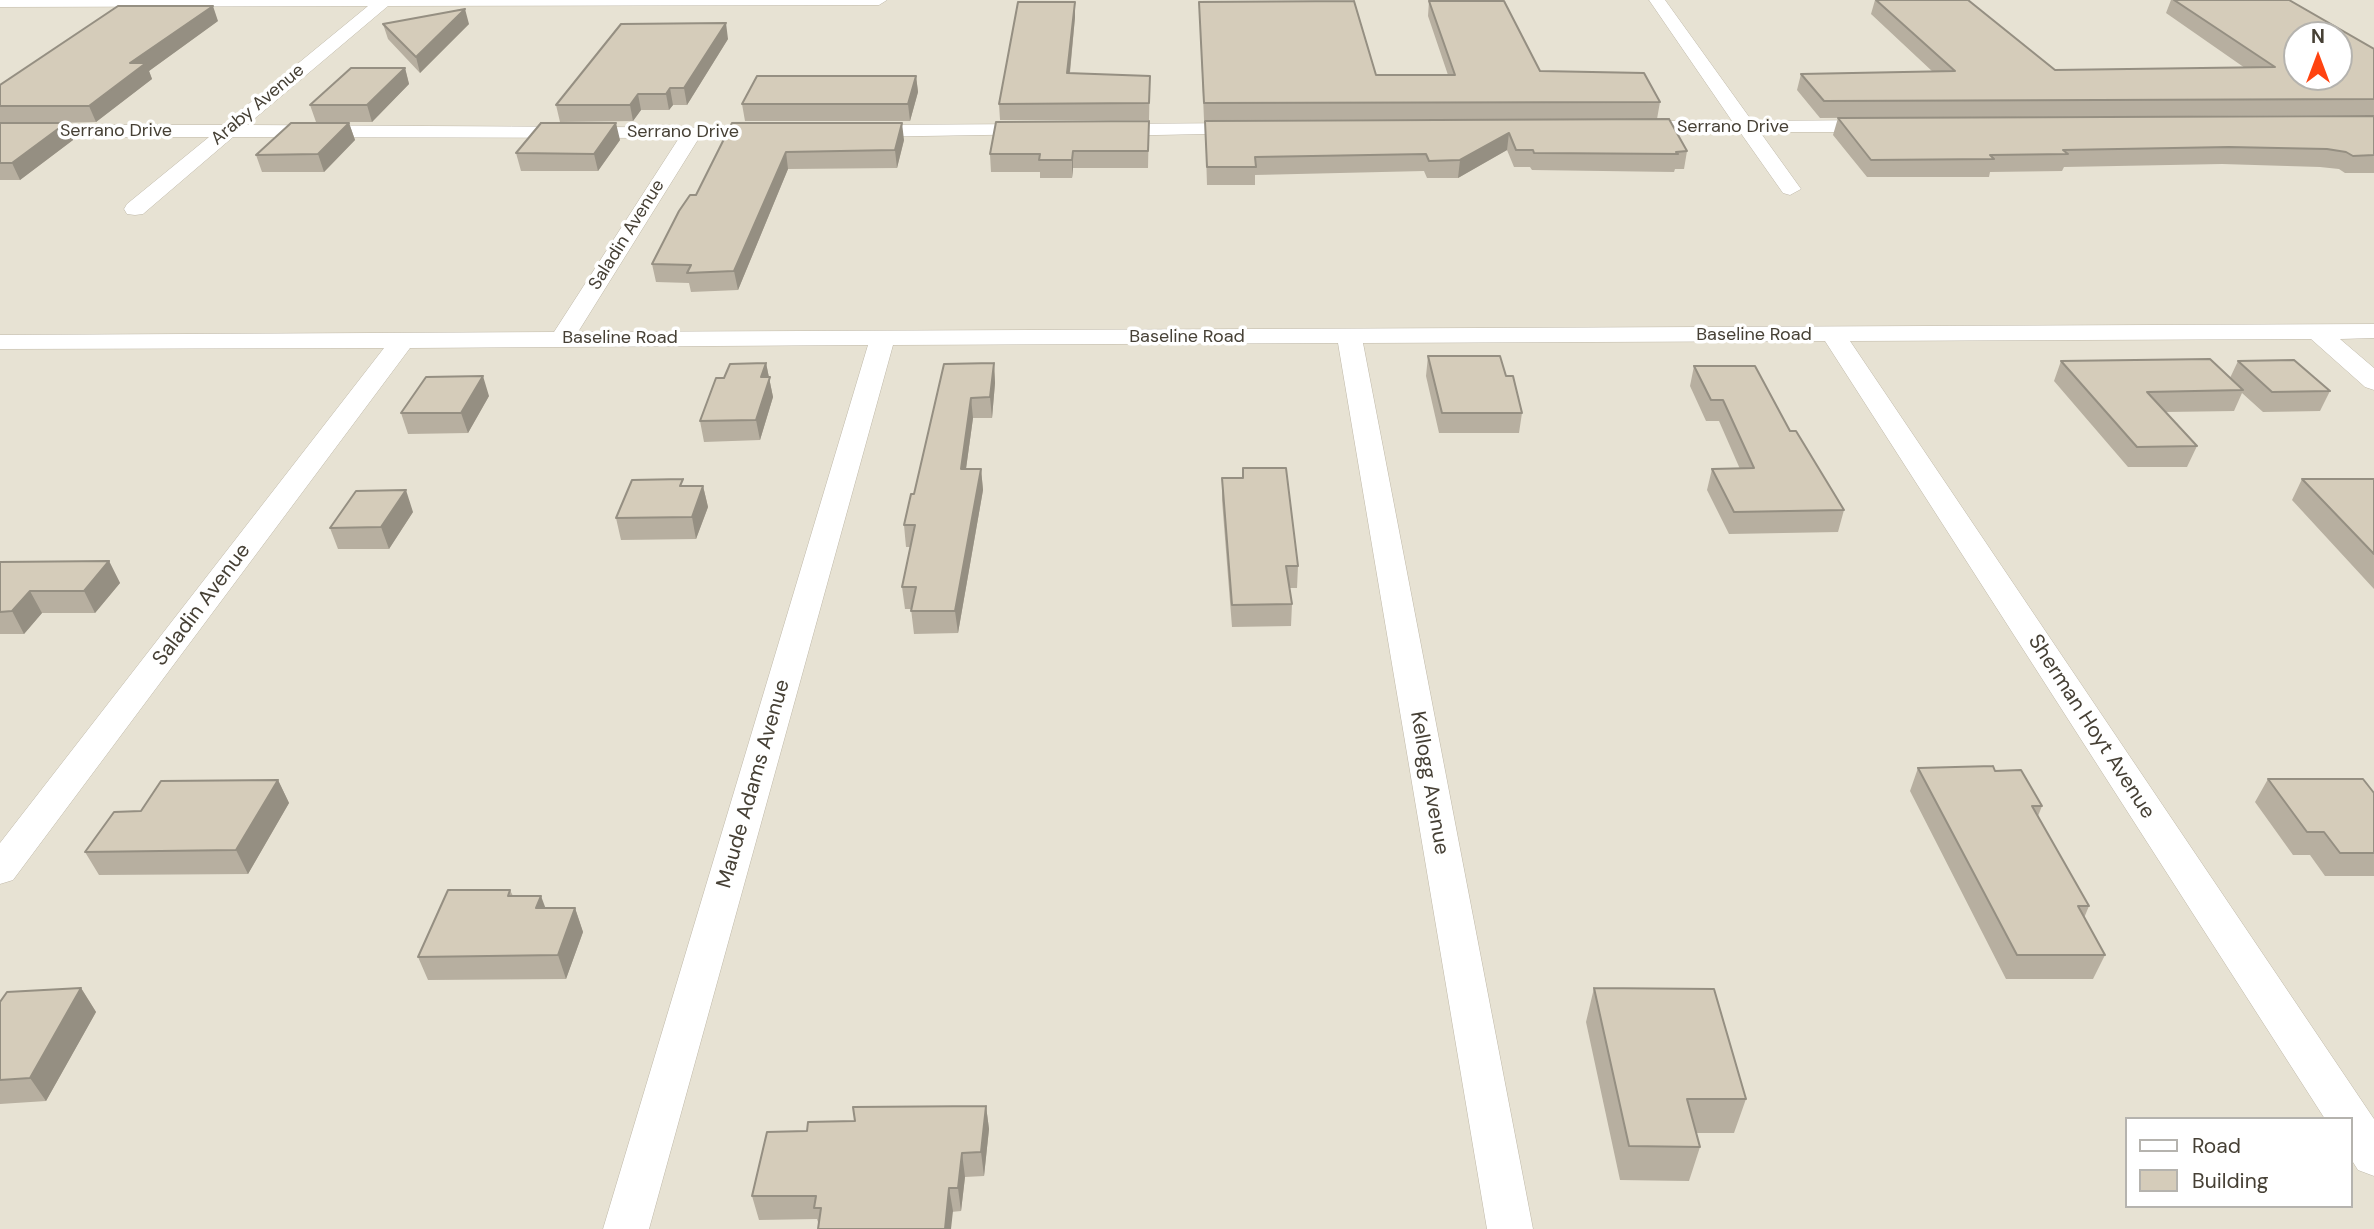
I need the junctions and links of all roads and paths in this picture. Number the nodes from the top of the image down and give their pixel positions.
1 (879, 0) edge
2 (1657, 0) edge
3 (0, 2) edge
4 (383, 2) edge
5 (1745, 126) junction
6 (1899, 126) edge
7 (1606, 127) edge
8 (1274, 129) edge
9 (1053, 130) edge
10 (1080, 130) edge
11 (0, 131) edge
12 (225, 131) junction
13 (693, 132) junction
14 (790, 132) edge
15 (845, 132) edge
16 (1790, 189) dead end
17 (135, 209) dead end
18 (2317, 331) junction
19 (2374, 331) edge
20 (1833, 334) junction
21 (1349, 337) junction
22 (562, 338) junction
23 (883, 338) junction
24 (404, 340) junction
25 (0, 342) edge
26 (2374, 382) edge
27 (0, 870) edge
28 (2348, 1117) edge
29 (2353, 1124) edge
30 (2374, 1156) edge
31 (626, 1229) edge
32 (1510, 1229) edge

1 - 4 street
2 - 5 street
3 - 4 street
4 - 12 street, Araby Avenue
5 - 6 street, Serrano Drive
5 - 7 street, Serrano Drive
5 - 16 street
8 - 10 street
9 - 15 street
11 - 12 street, Serrano Drive
12 - 13 street, Serrano Drive
12 - 17 street, Araby Avenue
13 - 14 street, Serrano Drive
13 - 22 street, Saladin Avenue
18 - 19 street, Baseline Road
18 - 20 street, Baseline Road
18 - 26 street
20 - 21 street, Baseline Road
20 - 28 street, Sherman Hoyt Avenue
21 - 23 street, Baseline Road
21 - 32 street, Kellogg Avenue
22 - 23 street, Baseline Road
22 - 24 street, Baseline Road
23 - 31 street, Maude Adams Avenue
24 - 25 street, Baseline Road
24 - 27 street, Saladin Avenue
29 - 30 street, Sherman Hoyt Avenue

